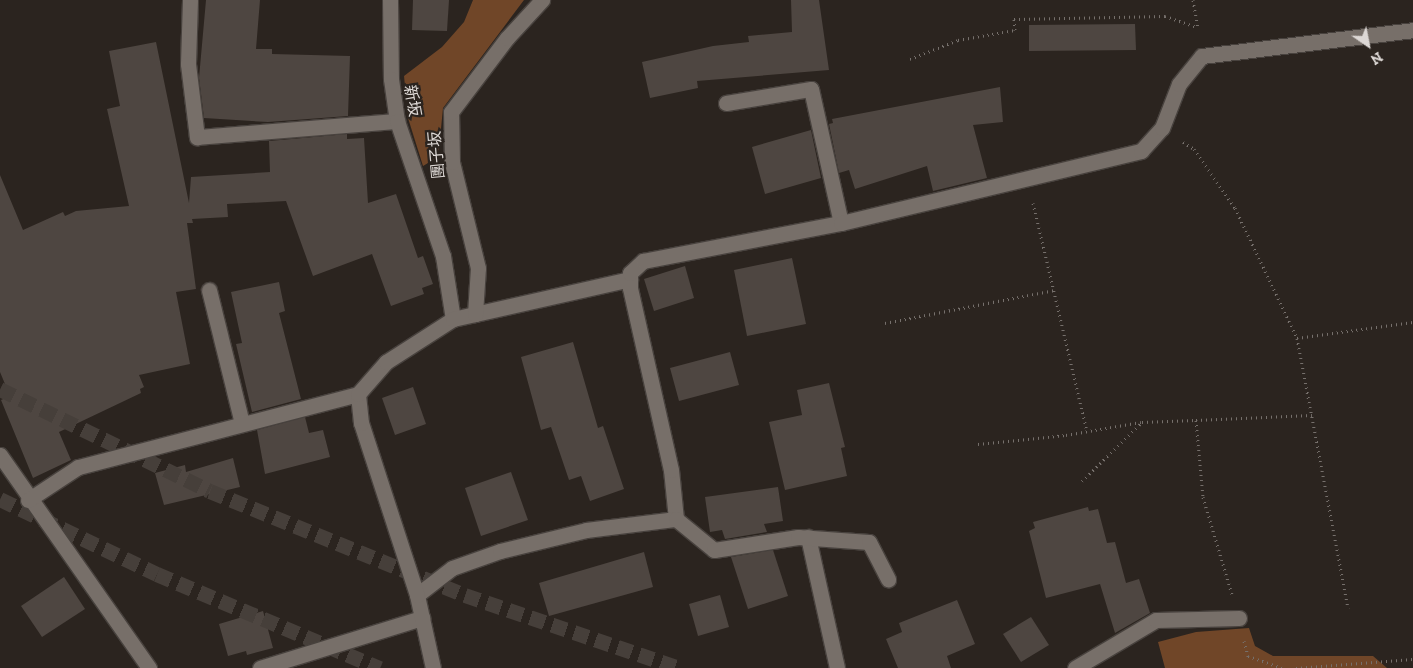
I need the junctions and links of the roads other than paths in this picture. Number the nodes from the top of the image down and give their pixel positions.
1 (190, 0) edge
2 (390, 0) edge
3 (542, 0) edge
4 (1413, 30) edge
5 (726, 103) dead end
6 (397, 121) junction
7 (841, 223) junction
8 (630, 279) junction
9 (209, 290) dead end
10 (475, 314) junction
11 (454, 319) junction
12 (358, 394) junction
13 (242, 423) junction
14 (0, 455) edge
15 (28, 500) junction
16 (676, 519) junction
17 (808, 537) junction
18 (888, 580) dead end
19 (417, 595) junction
20 (422, 618) junction
21 (1238, 618) road end
22 (148, 668) edge
23 (260, 668) edge
24 (433, 668) edge
25 (838, 668) edge
26 (1075, 668) edge

1 - 6 street
2 - 6 street, 新坂
3 - 10 street, 團子坂
4 - 7 street
5 - 7 street
6 - 11 street, 新坂
7 - 8 street
8 - 10 street
8 - 16 street
9 - 13 street
10 - 11 street
11 - 12 street
12 - 13 street
12 - 19 street
13 - 15 street
14 - 15 street
15 - 22 street
16 - 17 street
16 - 19 street
17 - 18 street
17 - 25 street
19 - 20 street
20 - 23 street
20 - 24 street
21 - 26 street

